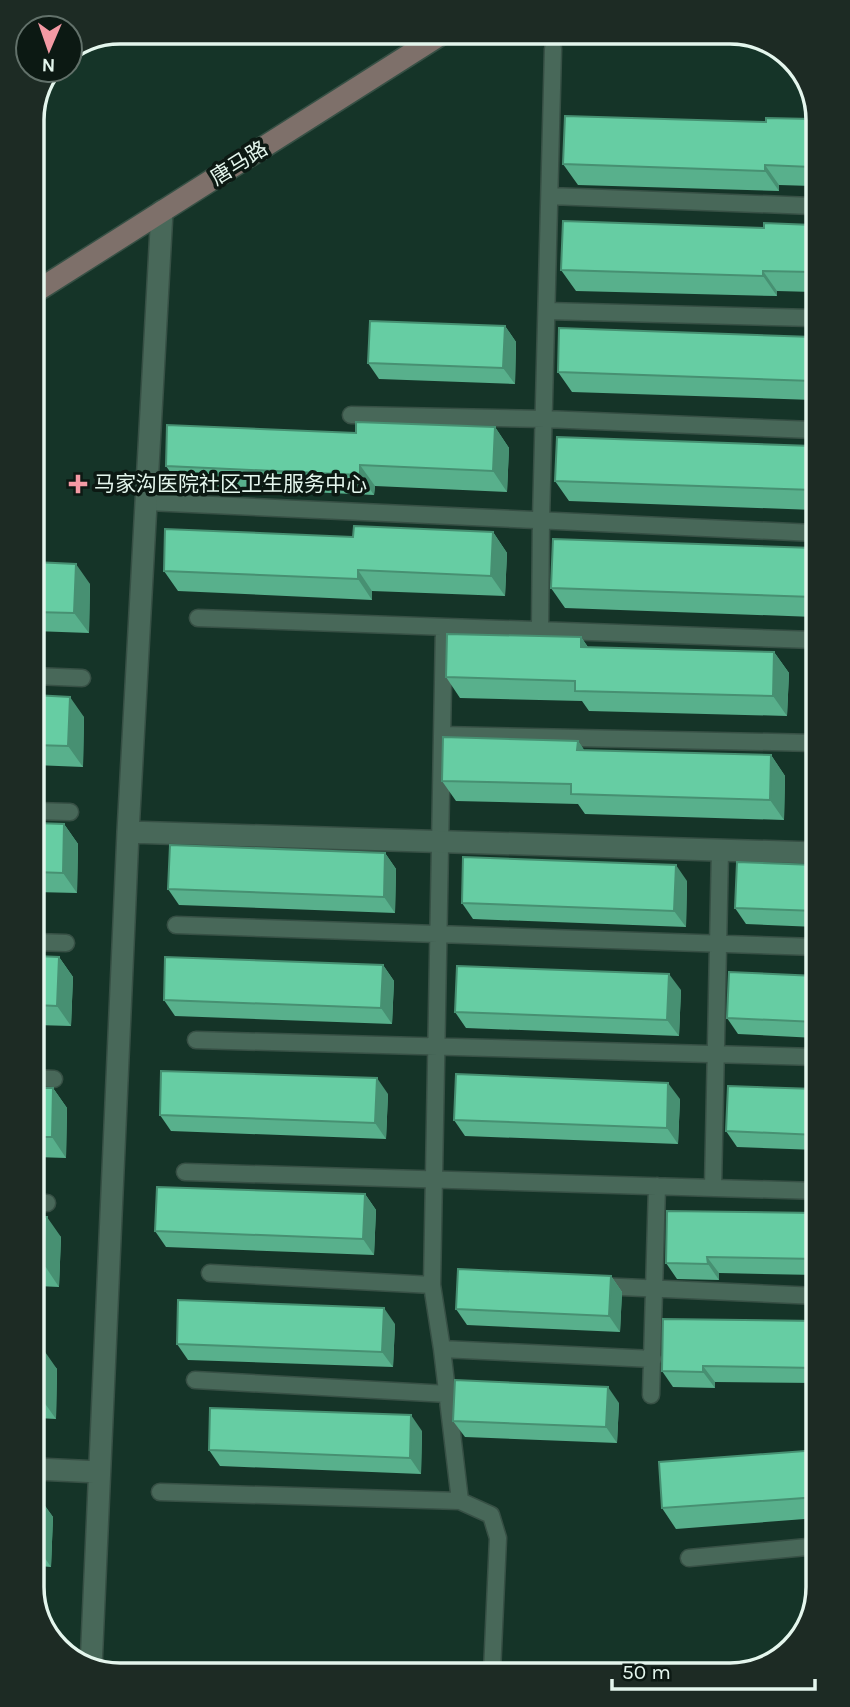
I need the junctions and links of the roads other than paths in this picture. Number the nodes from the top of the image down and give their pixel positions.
1 (426, 44) edge
2 (553, 49) dead end
3 (550, 197) junction
4 (806, 206) edge
5 (162, 211) junction
6 (44, 286) edge
7 (547, 311) junction
8 (806, 318) edge
9 (351, 415) dead end
10 (545, 419) junction
11 (806, 430) edge
12 (148, 502) junction
13 (541, 520) junction
14 (806, 533) edge
15 (198, 618) dead end
16 (443, 627) junction
17 (540, 630) junction
18 (806, 640) edge
19 (44, 676) edge
20 (82, 678) dead end
21 (442, 735) junction
22 (806, 743) edge
23 (44, 811) edge
24 (70, 812) dead end
25 (128, 832) junction
26 (441, 842) junction
27 (720, 850) junction
28 (806, 853) edge
29 (176, 925) dead end
30 (439, 934) junction
31 (44, 942) edge
32 (65, 943) dead end
33 (718, 944) junction
34 (806, 947) edge
35 (197, 1040) dead end
36 (437, 1046) junction
37 (716, 1054) junction
38 (806, 1057) edge
39 (44, 1078) edge
40 (54, 1079) dead end
41 (184, 1172) dead end
42 (435, 1180) junction
43 (657, 1186) junction
44 (713, 1188) junction
45 (806, 1191) edge
46 (210, 1273) dead end
47 (432, 1285) junction
48 (578, 1286) edge
49 (654, 1288) junction
50 (806, 1295) edge
51 (442, 1349) junction
52 (653, 1359) junction
53 (195, 1380) dead end
54 (447, 1394) junction
55 (652, 1395) dead end
56 (44, 1469) edge
57 (99, 1472) junction
58 (160, 1492) dead end
59 (460, 1501) junction
60 (806, 1547) edge
61 (689, 1558) dead end
62 (91, 1657) edge
63 (492, 1663) edge

1 - 5 main road, 唐马路
2 - 3 lane
3 - 4 lane
3 - 7 lane
5 - 6 main road, 唐马路
5 - 12 street
7 - 8 lane
7 - 10 lane
9 - 10 lane
10 - 11 lane
10 - 13 lane
12 - 13 lane
12 - 25 street
13 - 14 lane
13 - 17 lane
15 - 16 lane
16 - 17 lane
16 - 21 lane
17 - 18 lane
19 - 20 lane
21 - 22 lane
21 - 26 lane
23 - 24 lane
25 - 26 street
25 - 57 street
26 - 27 street
26 - 30 lane
27 - 28 street
27 - 33 lane
29 - 30 lane
30 - 33 lane
30 - 36 lane
31 - 32 lane
33 - 34 lane
33 - 37 lane
35 - 36 lane
36 - 37 lane
36 - 42 lane
37 - 38 lane
37 - 44 lane
39 - 40 lane
41 - 42 lane
42 - 43 lane
42 - 47 lane
43 - 44 lane
43 - 49 lane
44 - 45 lane
46 - 47 lane
47 - 51 lane
48 - 49 lane
49 - 50 lane
49 - 52 lane
51 - 52 lane
51 - 54 lane
52 - 55 lane
53 - 54 lane
54 - 59 lane
56 - 57 street
57 - 62 street
58 - 59 lane
59 - 63 lane
60 - 61 lane

